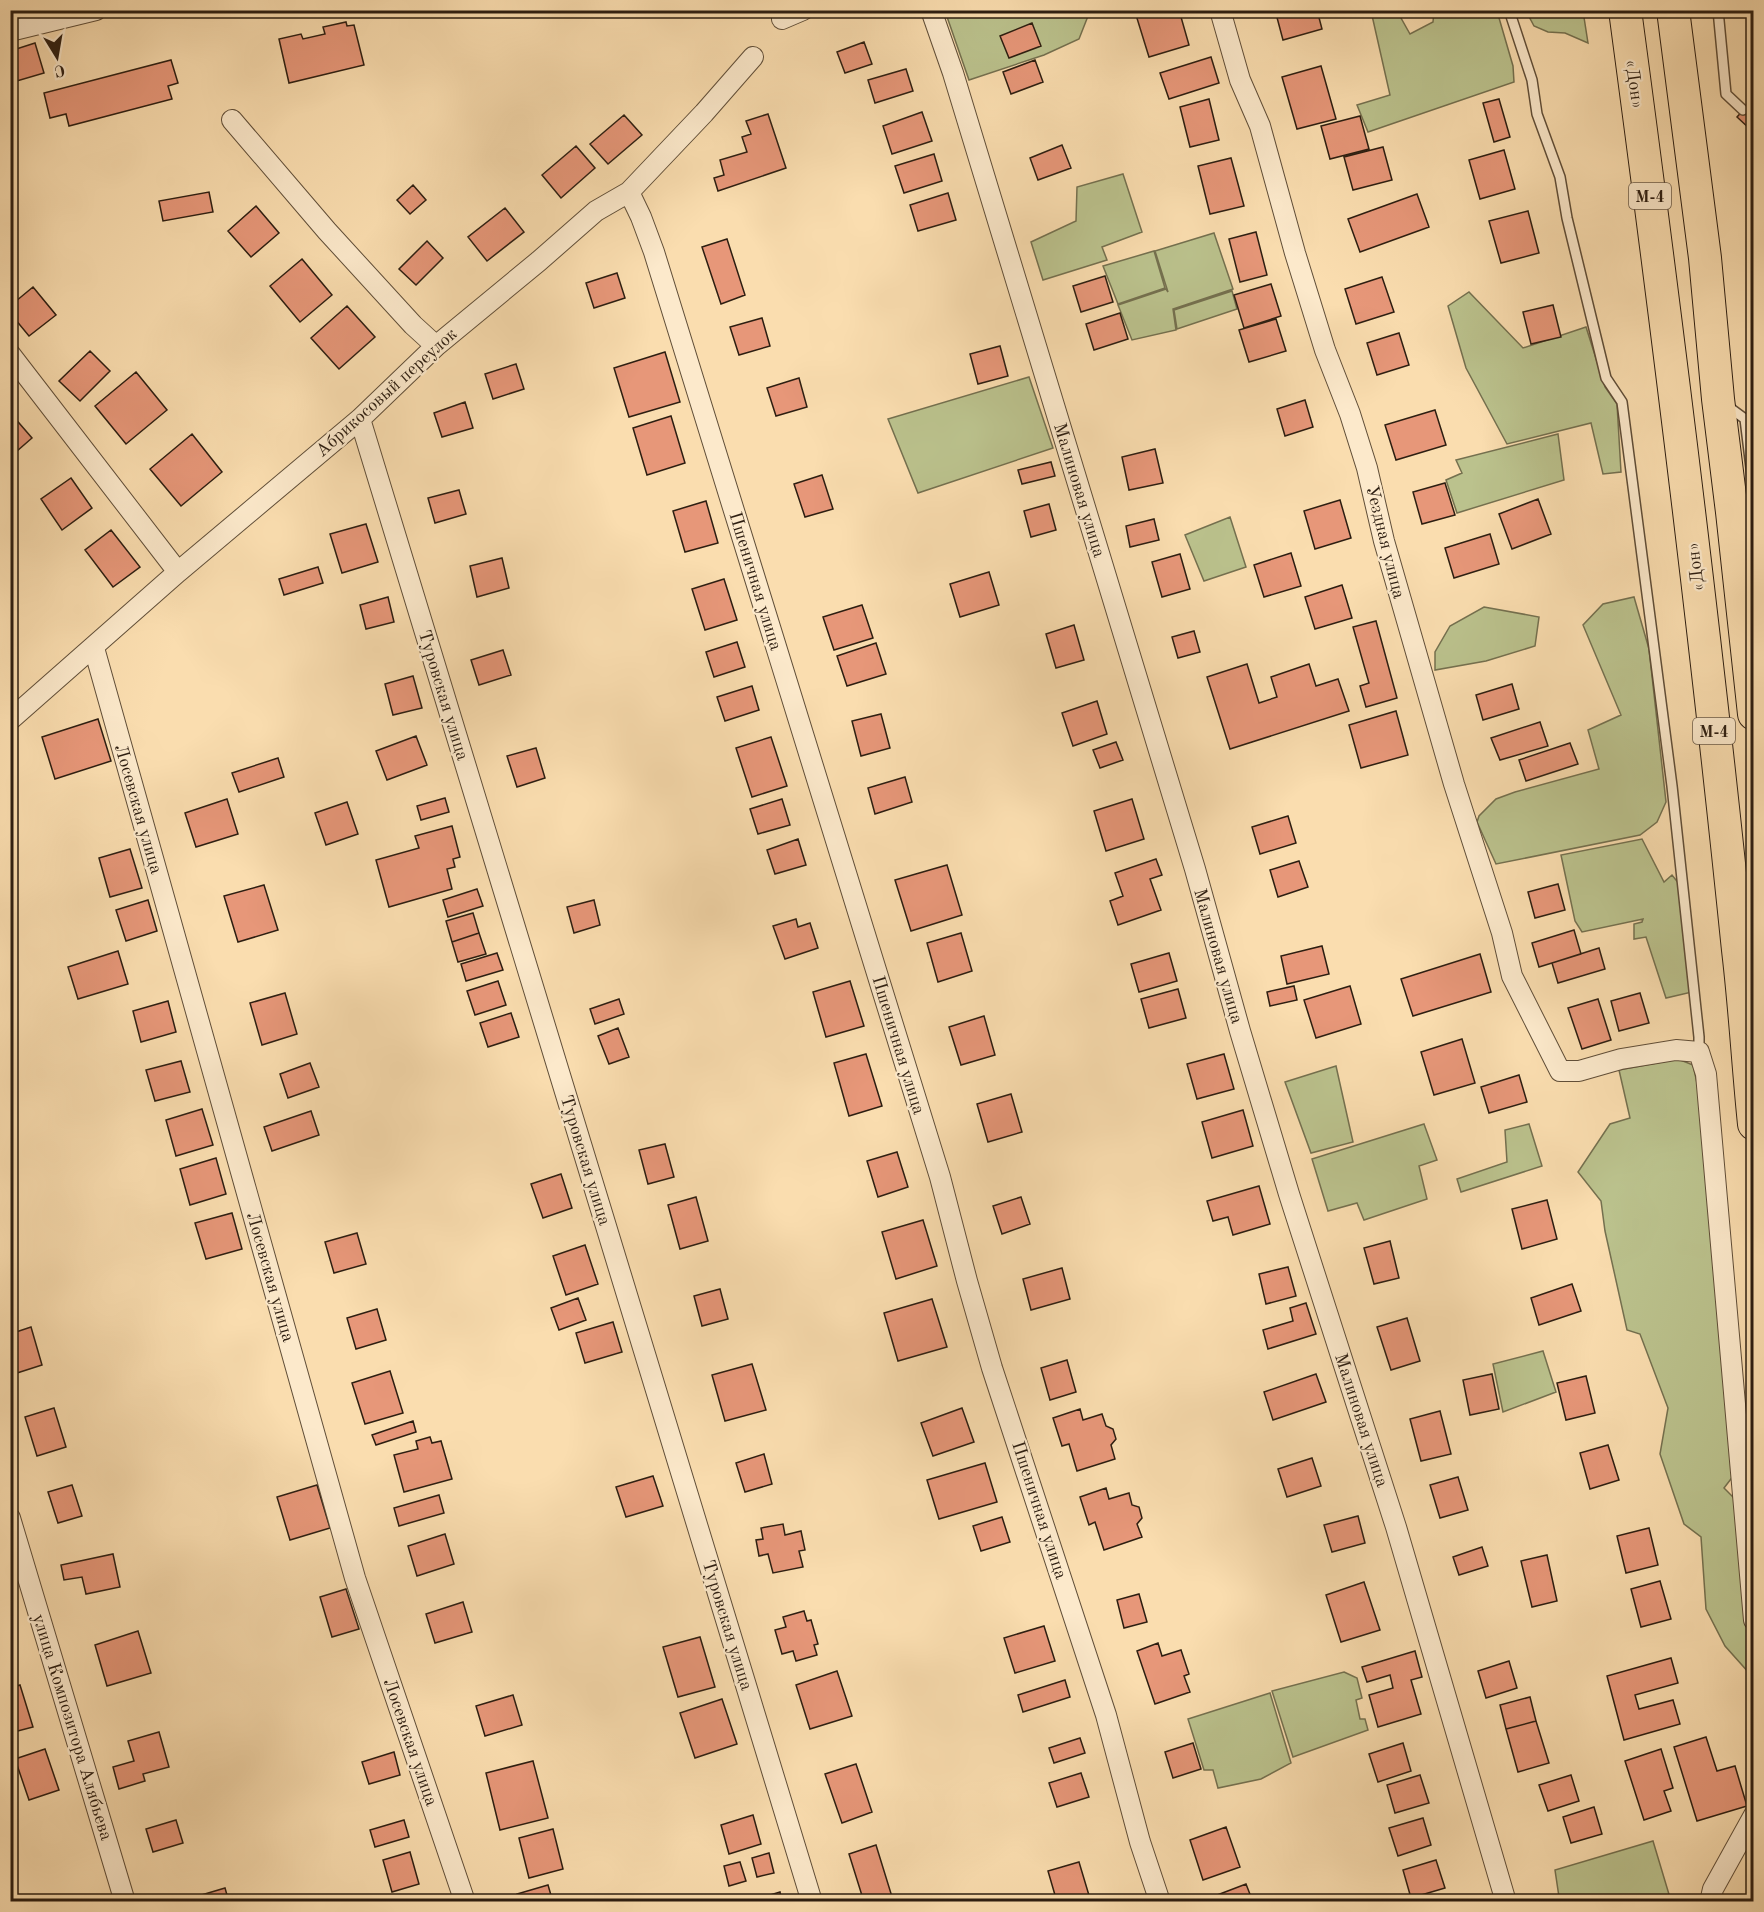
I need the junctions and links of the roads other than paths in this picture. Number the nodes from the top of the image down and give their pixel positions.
1 (96, 10) edge
2 (803, 10) edge
3 (931, 10) edge
4 (1220, 10) edge
5 (1509, 10) edge
6 (1625, 10) edge
7 (1673, 10) edge
8 (1718, 10) edge
9 (782, 19) dead end
10 (10, 31) edge
11 (753, 57) dead end
12 (1743, 110) dead end
13 (232, 120) dead end
14 (628, 192) junction
15 (436, 346) junction
16 (10, 354) edge
17 (1718, 399) junction
18 (360, 419) junction
19 (1754, 492) edge
20 (178, 573) junction
21 (94, 648) junction
22 (1754, 714) edge
23 (10, 720) edge
24 (1699, 1052) junction
25 (1754, 1124) edge
26 (10, 1518) edge
27 (1754, 1620) edge
28 (1754, 1815) edge
29 (125, 1902) edge
30 (465, 1902) edge
31 (812, 1902) edge
32 (1160, 1902) edge
33 (1506, 1902) edge
34 (1710, 1902) edge

1 - 10 street
2 - 9 street
3 - 33 street, Малиновая улица
4 - 24 street, Уездная улица
5 - 24 lane
6 - 25 highway, «Дон» / М-4
7 - 17 highway, М-4
8 - 12 lane
11 - 14 street, Абрикосовый переулок
13 - 15 street
14 - 15 street, Абрикосовый переулок
14 - 32 street, Пшеничная улица
15 - 18 street, Абрикосовый переулок
16 - 20 street
17 - 19 lane
17 - 22 highway, М-4
18 - 20 street, Абрикосовый переулок
18 - 31 street, Туровская улица
20 - 21 street, Абрикосовый переулок
21 - 23 street, Абрикосовый переулок
21 - 30 street, Лосевская улица
24 - 27 street
26 - 29 street, улица Композитора Алябьева
28 - 34 street

